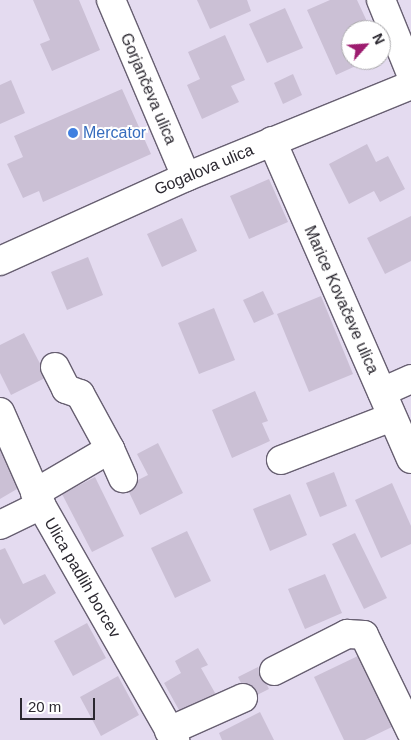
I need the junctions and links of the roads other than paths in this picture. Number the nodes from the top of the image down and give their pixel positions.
1 (111, 0) edge
2 (381, 0) edge
3 (411, 74) edge
4 (411, 85) edge
5 (272, 141) junction
6 (186, 177) junction
7 (0, 261) edge
8 (55, 367) dead end
9 (411, 379) edge
10 (382, 392) junction
11 (0, 412) edge
12 (392, 417) junction
13 (110, 449) junction
14 (411, 459) edge
15 (281, 460) dead end
16 (123, 478) dead end
17 (38, 499) junction
18 (0, 525) edge
19 (274, 671) dead end
20 (243, 698) dead end
21 (411, 732) edge
22 (172, 735) edge

1 - 6 street, Gorjančeva ulica
2 - 3 street
4 - 5 street, Gogalova ulica
5 - 6 street, Gogalova ulica
5 - 10 street, Marice Kovačeve ulica
6 - 7 street, Gogalova ulica
8 - 13 street
9 - 10 street
10 - 12 street, Marice Kovačeve ulica
11 - 17 street, Ulica padlih borcev
12 - 14 street, Marice Kovačeve ulica
12 - 15 street
13 - 16 street
13 - 17 street
17 - 18 street
17 - 22 street, Ulica padlih borcev
19 - 21 street
20 - 22 street

